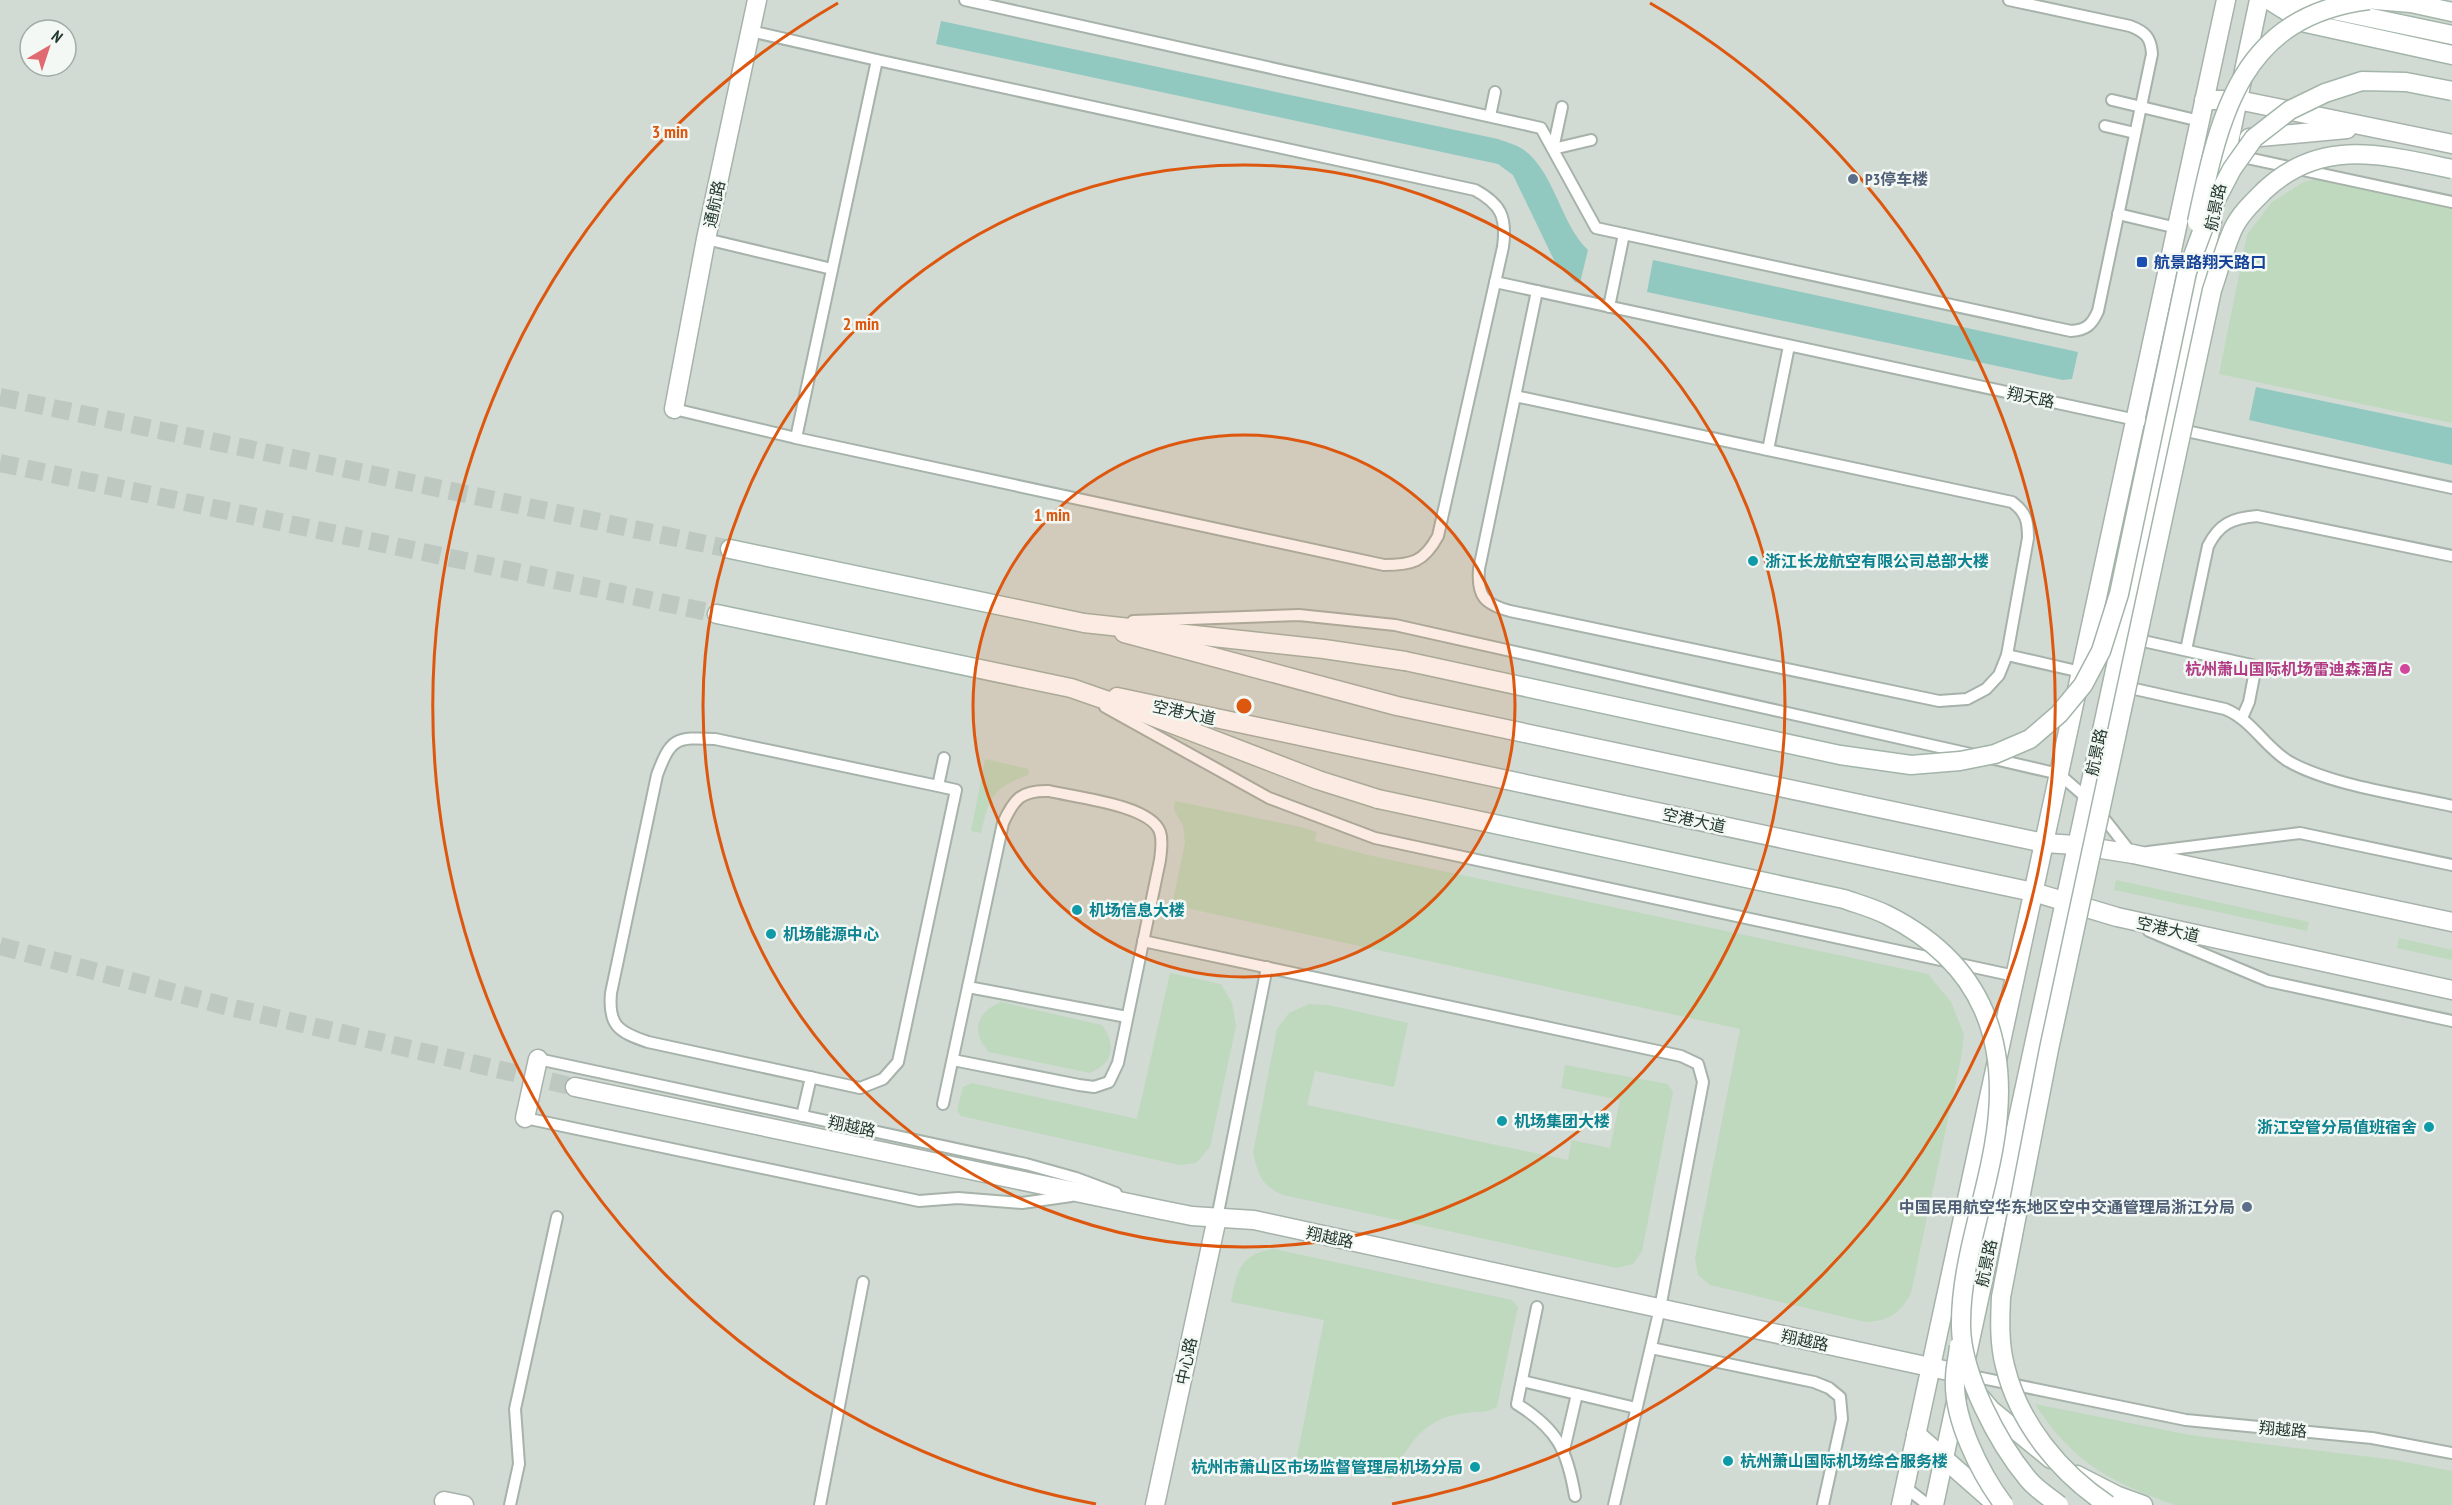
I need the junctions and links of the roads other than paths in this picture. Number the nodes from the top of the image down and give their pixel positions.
1 (757, 0) edge
2 (965, 0) edge
3 (2009, 0) edge
4 (2226, 0) edge
5 (2259, 0) edge
6 (2269, 0) edge
7 (2286, 0) edge
8 (2369, 0) edge
9 (2375, 0) edge
10 (997, 3) edge
11 (2452, 12) edge
12 (750, 31) junction
13 (2452, 35) edge
14 (2452, 56) edge
15 (877, 60) junction
16 (2452, 91) edge
17 (1494, 92) dead end
18 (2112, 100) dead end
19 (2204, 100) junction
20 (2238, 100) junction
21 (1562, 107) dead end
22 (2141, 107) junction
23 (1490, 116) junction
24 (2105, 126) dead end
25 (2198, 127) junction
26 (2373, 128) junction
27 (2135, 133) junction
28 (1591, 140) dead end
29 (2229, 140) junction
30 (2452, 144) edge
31 (1553, 149) junction
32 (2452, 169) edge
33 (2452, 202) edge
34 (2118, 214) junction
35 (2176, 228) junction
36 (1624, 234) junction
37 (706, 239) junction
38 (832, 269) junction
39 (2187, 272) junction
40 (1495, 282) junction
41 (1537, 291) junction
42 (1609, 307) junction
43 (1789, 346) junction
44 (1515, 396) junction
45 (674, 409) joint
46 (2135, 419) junction
47 (2167, 427) junction
48 (796, 438) junction
49 (1768, 450) junction
50 (2452, 488) edge
51 (730, 549) tunnel mouth
52 (2452, 556) edge
53 (717, 614) tunnel mouth
54 (1084, 622) junction
55 (2122, 636) junction
56 (2186, 650) junction
57 (2007, 655) junction
58 (2081, 672) junction
59 (2111, 684) junction
60 (1071, 688) junction
61 (2242, 718) junction
62 (944, 758) dead end
63 (2059, 774) junction
64 (938, 786) junction
65 (2087, 796) junction
66 (2452, 806) edge
67 (2044, 843) junction
68 (2076, 844) junction
69 (2133, 854) junction
70 (2452, 865) edge
71 (2033, 892) junction
72 (2065, 900) junction
73 (2117, 918) junction
74 (2452, 922) edge
75 (1143, 941) junction
76 (1267, 968) junction
77 (2015, 976) junction
78 (969, 987) junction
79 (2452, 990) edge
80 (1128, 1017) junction
81 (2452, 1022) edge
82 (538, 1059) joint
83 (953, 1059) junction
84 (811, 1077) junction
85 (575, 1087) tunnel mouth
86 (943, 1104) dead end
87 (802, 1116) junction
88 (525, 1118) joint
89 (1084, 1194) junction
90 (1162, 1210) junction
91 (557, 1217) dead end
92 (1217, 1218) junction
93 (863, 1282) dead end
94 (1537, 1307) dead end
95 (1660, 1308) junction
96 (1961, 1329) junction
97 (1651, 1347) junction
98 (1930, 1367) junction
99 (1962, 1374) junction
100 (1522, 1381) junction
101 (1577, 1394) junction
102 (1636, 1408) junction
103 (1916, 1434) junction
104 (1564, 1450) junction
105 (2452, 1453) edge
106 (1944, 1458) junction
107 (1905, 1487) junction
108 (1575, 1496) dead end
109 (2113, 1501) edge
110 (443, 1503) edge
111 (464, 1505) edge
112 (510, 1505) edge
113 (820, 1505) edge
114 (1155, 1505) edge
115 (1614, 1505) edge
116 (1824, 1505) edge
117 (1901, 1505) edge
118 (1928, 1505) edge
119 (1934, 1505) edge
120 (1997, 1505) edge
121 (2004, 1505) edge
122 (2059, 1505) edge
123 (2143, 1505) edge

1 - 12 street, 通航路
2 - 10 lane
3 - 22 lane
4 - 19 street, 航景路
5 - 20 street, 航景路
6 - 14 street
7 - 13 street
8 - 39 street, bridge
9 - 11 street
10 - 23 lane
12 - 15 lane
12 - 37 street, 通航路
15 - 38 lane
15 - 40 lane
16 - 39 street, bridge
17 - 23 lane
18 - 22 lane
19 - 20 street
19 - 25 street, 航景路
20 - 26 street
20 - 29 street, 航景路
21 - 31 lane
22 - 25 lane
22 - 27 lane
23 - 31 lane
24 - 27 lane
25 - 29 street
25 - 35 street, 航景路
26 - 29 street
26 - 30 street
27 - 34 lane
28 - 31 lane
29 - 33 lane
29 - 47 street, 航景路
31 - 36 lane
32 - 109 street, bridge
34 - 35 lane
34 - 36 lane
35 - 46 street, 航景路
36 - 42 lane
37 - 38 lane
37 - 45 street, 通航路
38 - 48 lane
39 - 54 street, bridge
40 - 41 lane, 翔天路
40 - 48 lane
41 - 42 lane, 翔天路
41 - 44 lane
42 - 43 lane, 翔天路
43 - 46 lane, 翔天路
43 - 49 lane
44 - 49 lane
44 - 57 lane
45 - 48 lane
46 - 47 lane, 翔天路
46 - 58 street, 航景路
47 - 50 lane, 翔天路
47 - 55 street, 航景路
49 - 57 lane
51 - 54 street
52 - 56 lane
53 - 60 street, 空港大道
54 - 63 lane
54 - 67 street
55 - 56 lane
55 - 59 street, 航景路
56 - 61 lane
57 - 58 lane
58 - 63 street, 航景路
59 - 61 lane
59 - 65 street, 航景路
60 - 71 street, 空港大道
60 - 77 lane
60 - 96 street, 空港大道, bridge
61 - 66 lane
62 - 64 lane
63 - 65 lane
63 - 67 street, 航景路
64 - 84 lane
64 - 84 lane
65 - 68 street, 航景路
65 - 69 lane
67 - 68 street
67 - 71 street, 航景路
68 - 69 street
68 - 72 street, 航景路
69 - 70 lane
69 - 74 street
71 - 72 street, 空港大道
71 - 77 street, 航景路
72 - 73 street, 空港大道
72 - 99 street, 航景路
73 - 79 street, 空港大道
73 - 81 lane
75 - 76 lane
75 - 78 lane
75 - 80 lane
76 - 92 lane
76 - 95 lane
77 - 98 street, 航景路
78 - 80 lane
78 - 83 lane
80 - 83 lane
82 - 87 lane, 翔越路
82 - 88 street
83 - 86 lane
84 - 87 lane
85 - 89 street, 翔越路
87 - 90 lane, 翔越路
88 - 89 lane, 翔越路
89 - 90 street, 翔越路
90 - 92 street, 翔越路
91 - 112 lane
92 - 95 street, 翔越路
92 - 114 street, 中心路
93 - 113 lane
94 - 100 lane
95 - 97 lane
95 - 98 street, 翔越路
96 - 121 street, bridge
96 - 122 street, bridge
97 - 102 lane
97 - 116 lane
98 - 99 street, 翔越路
98 - 103 street, 航景路
99 - 105 lane, 翔越路
99 - 106 street, 航景路
99 - 109 street
100 - 101 lane
100 - 104 lane
101 - 102 lane
101 - 104 lane
102 - 115 lane
103 - 106 street
103 - 107 street, 航景路
104 - 108 lane
106 - 119 street, 航景路
106 - 120 street
107 - 117 street, 航景路
107 - 118 lane
109 - 123 street
110 - 111 street

